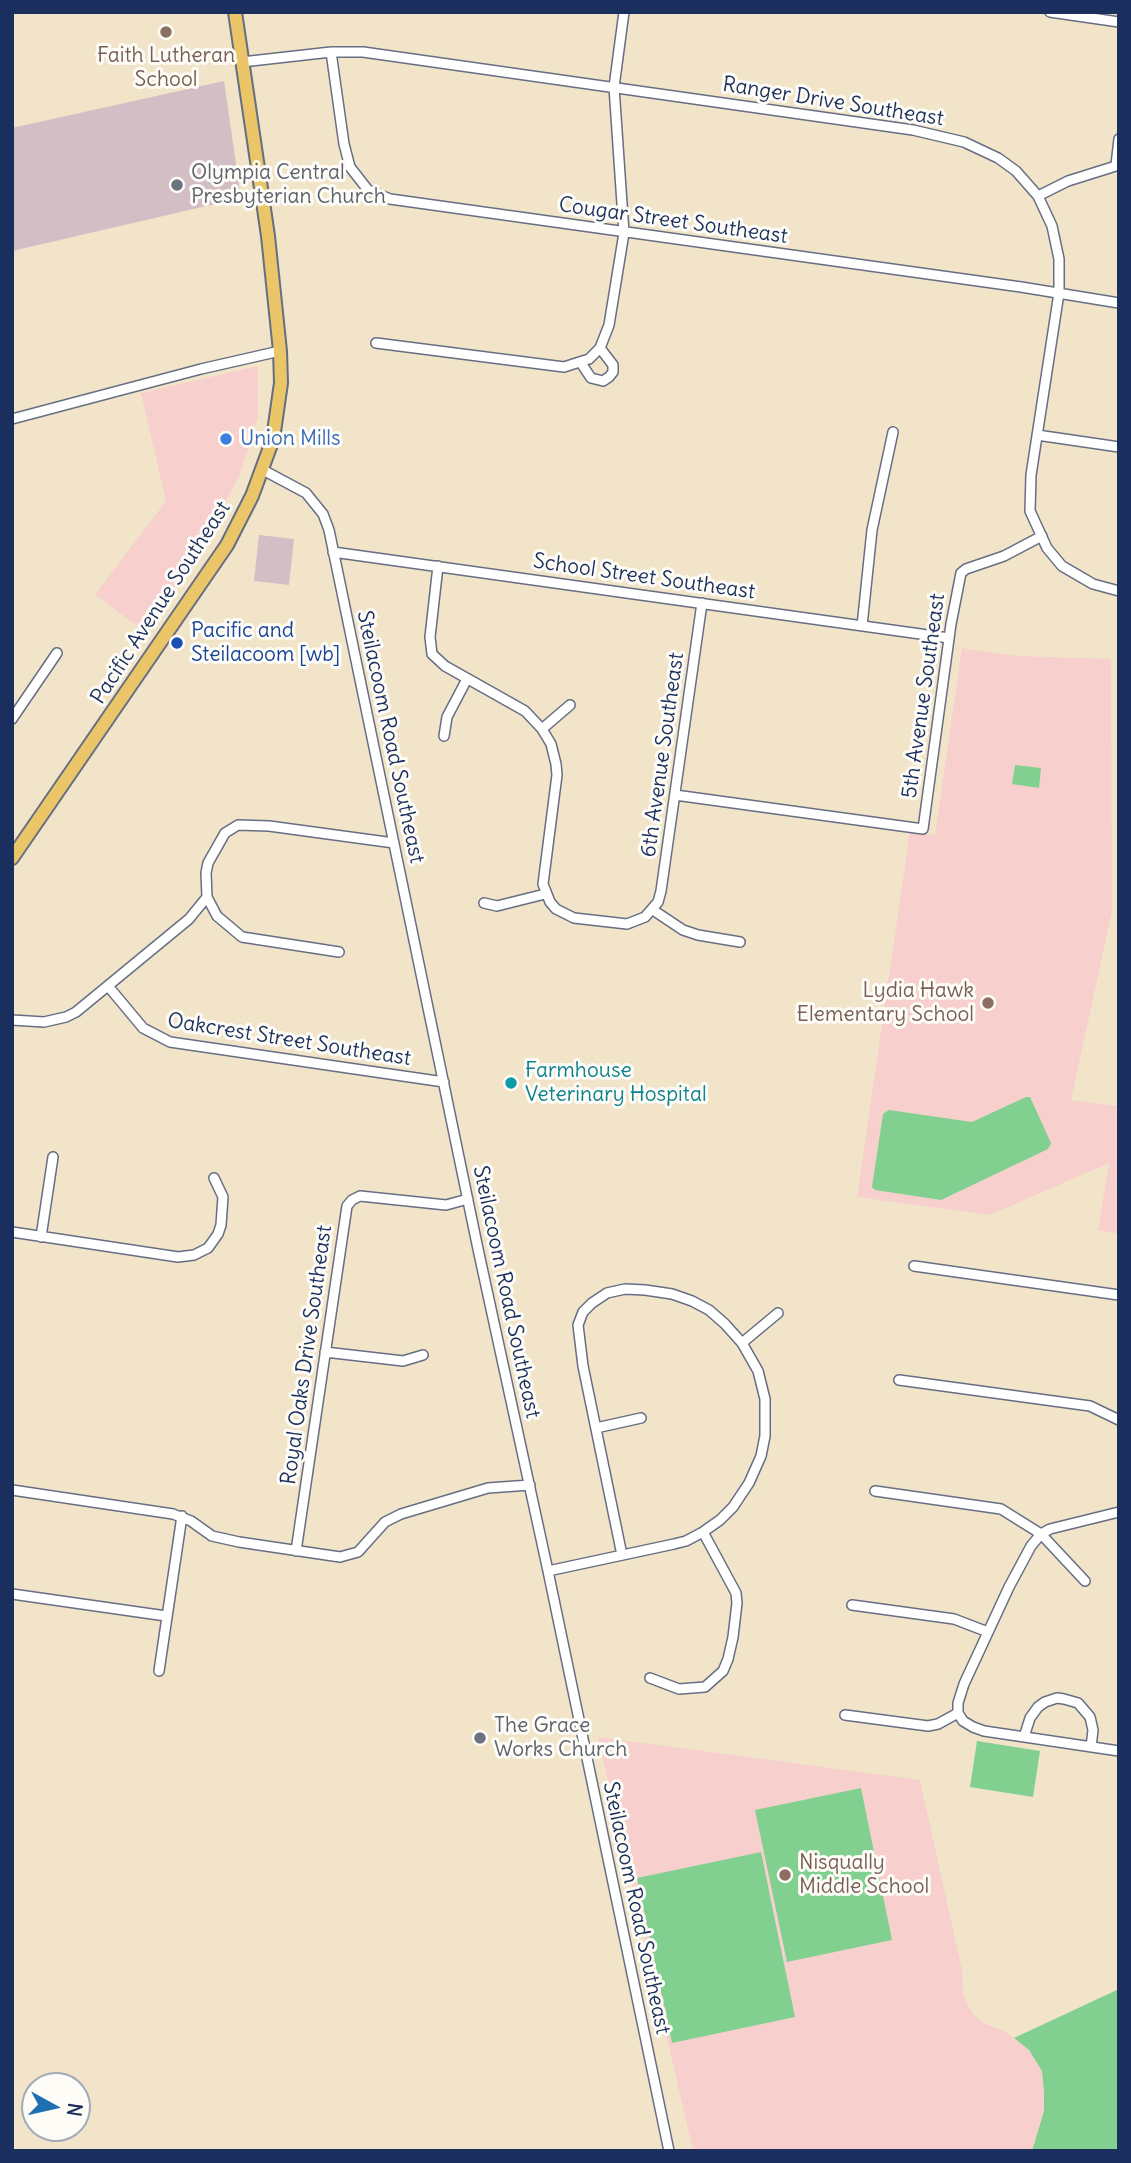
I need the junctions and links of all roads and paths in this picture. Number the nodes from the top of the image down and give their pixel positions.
1 (235, 12) edge
2 (624, 12) edge
3 (1050, 12) edge
4 (1119, 22) edge
5 (331, 52) junction
6 (242, 62) junction
7 (614, 88) junction
8 (1119, 139) edge
9 (1117, 165) edge
10 (1038, 196) junction
11 (624, 233) junction
12 (1059, 293) junction
13 (1119, 303) edge
14 (376, 343) dead end
15 (600, 348) junction
16 (280, 351) junction
17 (585, 361) junction
18 (12, 419) edge
19 (893, 432) dead end
20 (1037, 435) junction
21 (1119, 447) edge
22 (263, 470) junction
23 (1042, 536) junction
24 (333, 552) junction
25 (438, 566) junction
26 (1119, 591) edge
27 (702, 603) junction
28 (862, 625) junction
29 (949, 638) junction
30 (57, 653) dead end
31 (467, 679) junction
32 (570, 705) dead end
33 (12, 719) edge
34 (542, 729) junction
35 (444, 736) dead end
36 (675, 795) junction
37 (394, 843) junction
38 (12, 858) edge
39 (545, 894) junction
40 (207, 897) junction
41 (484, 903) dead end
42 (653, 910) junction
43 (740, 942) dead end
44 (339, 952) dead end
45 (108, 986) junction
46 (12, 1020) edge
47 (444, 1082) junction
48 (53, 1157) dead end
49 (214, 1178) dead end
50 (468, 1199) junction
51 (12, 1232) edge
52 (41, 1237) junction
53 (914, 1266) dead end
54 (1119, 1295) edge
55 (778, 1313) dead end
56 (742, 1343) junction
57 (325, 1352) junction
58 (423, 1356) dead end
59 (899, 1380) dead end
60 (641, 1418) dead end
61 (1119, 1420) edge
62 (596, 1428) junction
63 (530, 1485) junction
64 (12, 1490) edge
65 (875, 1492) dead end
66 (1119, 1513) edge
67 (182, 1516) junction
68 (703, 1532) junction
69 (1041, 1534) junction
70 (296, 1551) junction
71 (622, 1555) junction
72 (548, 1571) junction
73 (1085, 1581) dead end
74 (12, 1594) edge
75 (852, 1605) dead end
76 (166, 1616) junction
77 (988, 1632) junction
78 (159, 1671) dead end
79 (650, 1678) dead end
80 (958, 1713) junction
81 (845, 1715) dead end
82 (1024, 1737) junction
83 (1091, 1746) junction
84 (1119, 1751) edge
85 (669, 2151) edge

1 - 6 main road, Pacific Avenue Southeast
2 - 7 street
3 - 4 street
5 - 6 street, Ranger Drive Southeast
5 - 7 street, Ranger Drive Southeast
5 - 11 street, Cougar Street Southeast
6 - 16 main road, Pacific Avenue Southeast
7 - 10 street, Ranger Drive Southeast
7 - 11 street
8 - 9 street
9 - 10 street
10 - 12 street, Ranger Drive Southeast
11 - 12 street, Cougar Street Southeast
11 - 15 street
12 - 13 street, Cougar Street Southeast
12 - 20 street, Ranger Drive Southeast
14 - 17 street
15 - 17 street
15 - 17 street
16 - 18 street
16 - 22 main road, Pacific Avenue Southeast
19 - 28 street
20 - 21 street
20 - 23 street, Ranger Drive Southeast
22 - 24 street, Steilacoom Road Southeast
22 - 38 main road, Pacific Avenue Southeast
23 - 26 street, Ranger Drive Southeast
23 - 29 street, 5th Avenue Southeast
24 - 25 street, School Street Southeast
24 - 37 street, Steilacoom Road Southeast
25 - 27 street, School Street Southeast
25 - 31 street
27 - 28 street, School Street Southeast
27 - 36 street, 6th Avenue Southeast
28 - 29 street, School Street Southeast
29 - 36 street, 5th Avenue Southeast
30 - 33 street
31 - 34 street
31 - 35 street
32 - 34 street
34 - 39 street
36 - 42 street, 6th Avenue Southeast
37 - 40 street
37 - 47 street, Steilacoom Road Southeast
39 - 41 street
39 - 42 street
40 - 44 street
40 - 45 street
42 - 43 street
45 - 46 street
45 - 47 street, Oakcrest Street Southeast
47 - 50 street, Steilacoom Road Southeast
48 - 52 street
49 - 52 street
50 - 57 street, Royal Oaks Drive Southeast
50 - 63 street, Steilacoom Road Southeast
51 - 52 street
53 - 54 street
55 - 56 street
56 - 62 street
56 - 68 street
57 - 58 street
57 - 70 street, Royal Oaks Drive Southeast
59 - 61 street
60 - 62 street
62 - 71 street
63 - 70 street
63 - 72 street, Steilacoom Road Southeast
64 - 67 street
65 - 69 street
66 - 69 street
67 - 70 street
67 - 76 street
68 - 71 street
68 - 79 street
69 - 73 street
69 - 77 street
71 - 72 street
72 - 85 street, Steilacoom Road Southeast
74 - 76 street
75 - 77 street
76 - 78 street
77 - 80 street
80 - 81 street
80 - 82 street
82 - 83 street
82 - 83 street
83 - 84 street

